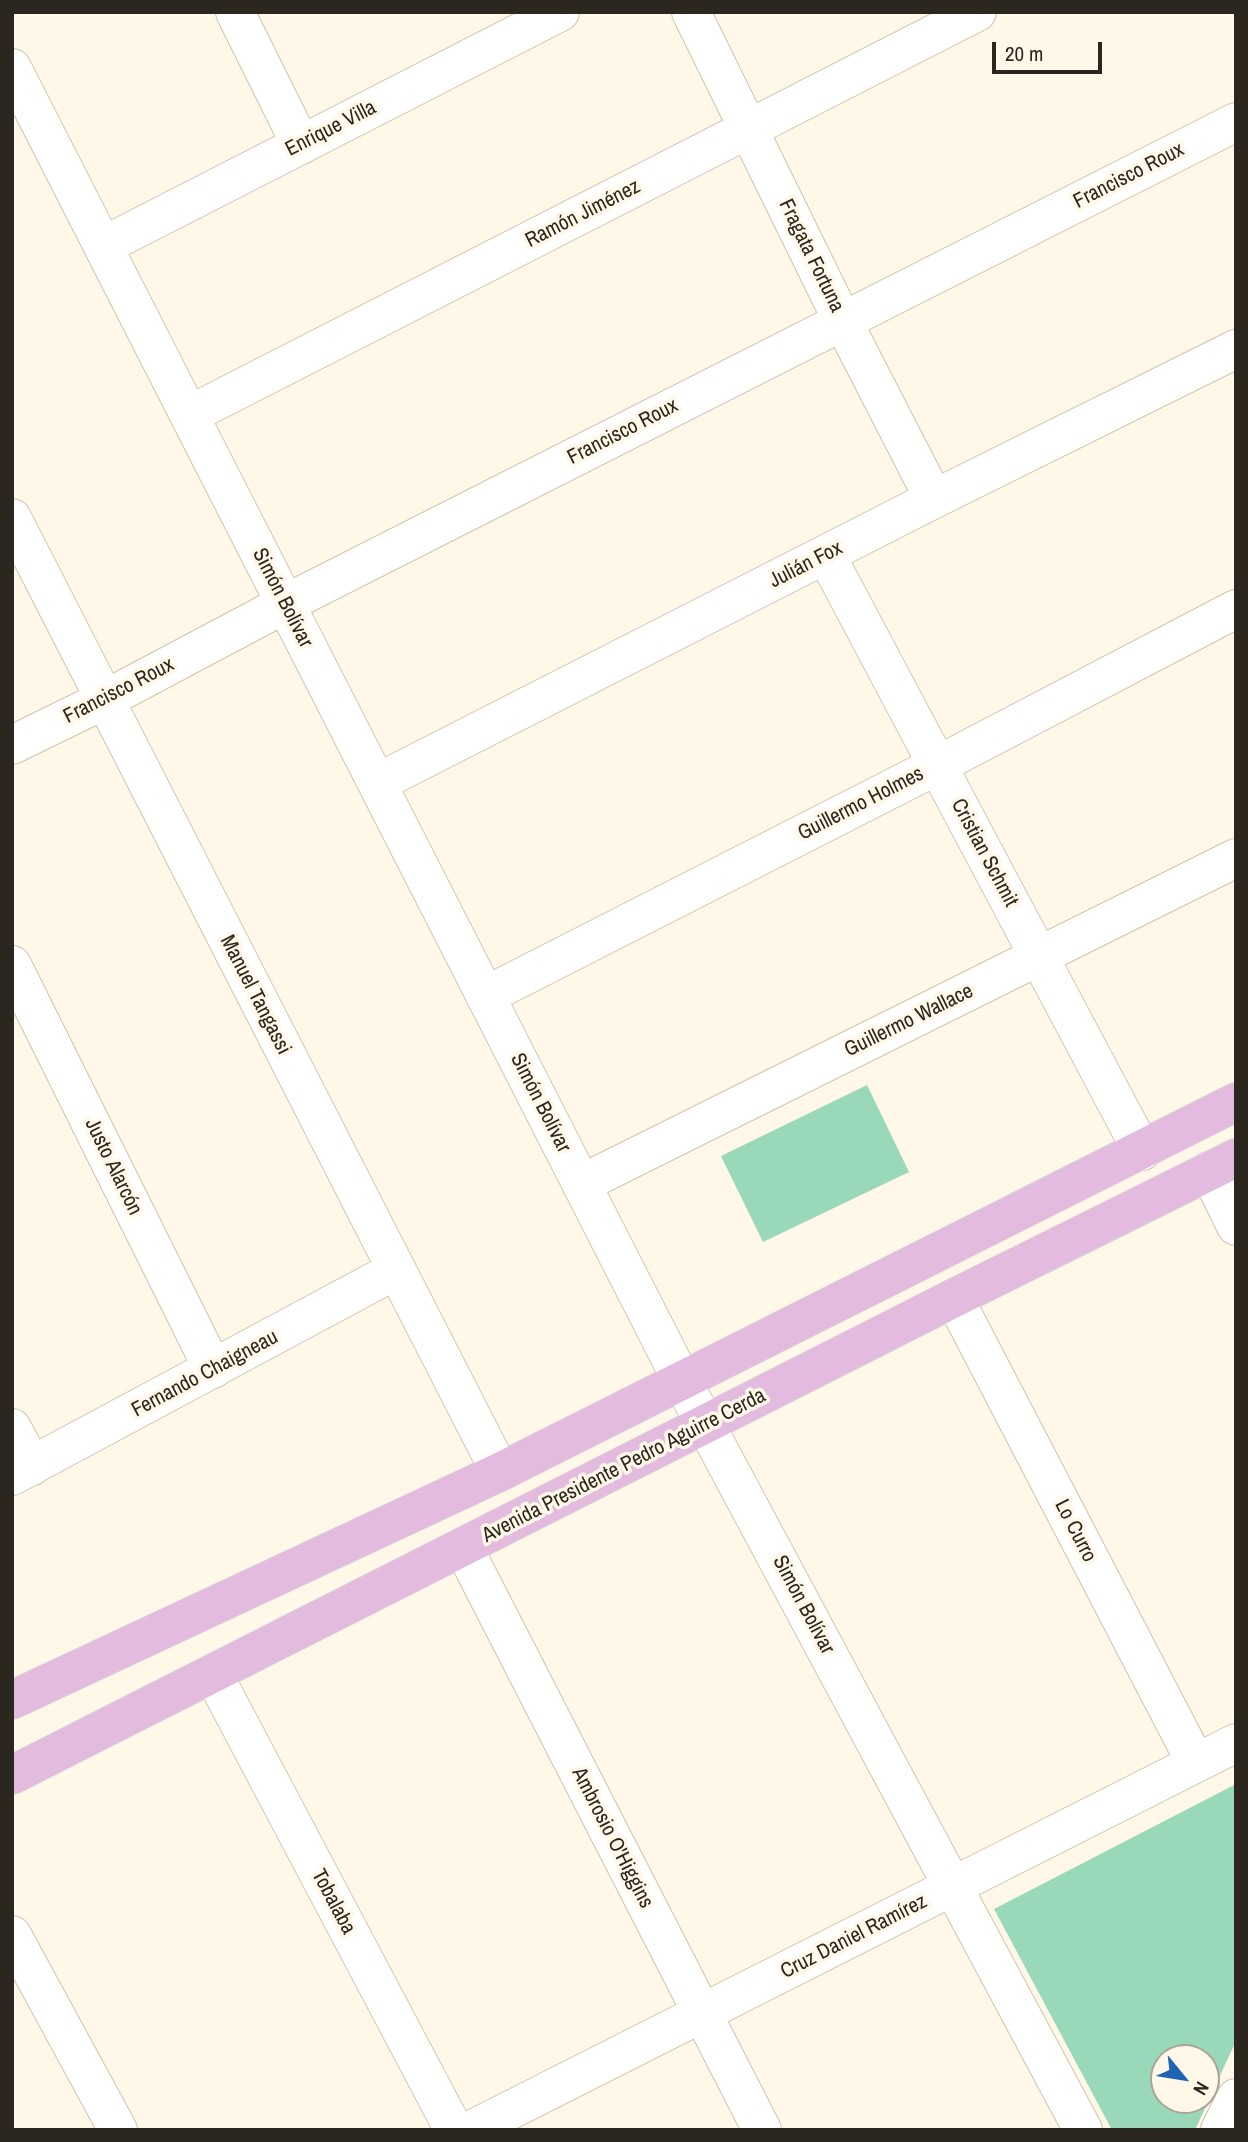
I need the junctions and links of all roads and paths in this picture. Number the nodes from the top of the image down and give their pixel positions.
1 (235, 12) edge
2 (559, 12) edge
3 (691, 12) edge
4 (977, 12) edge
5 (12, 68) edge
6 (23, 114) edge
7 (1236, 122) edge
8 (749, 129) junction
9 (301, 145) junction
10 (103, 246) junction
11 (842, 320) junction
12 (1236, 349) edge
13 (189, 415) junction
14 (934, 499) junction
15 (12, 518) edge
16 (826, 555) junction
17 (285, 604) junction
18 (1236, 609) edge
19 (104, 700) junction
20 (12, 745) edge
21 (938, 765) junction
22 (377, 783) junction
23 (1236, 858) edge
24 (1039, 957) junction
25 (12, 965) edge
26 (485, 996) junction
27 (1236, 1102) edge
28 (1142, 1151) junction
29 (1223, 1165) edge
30 (581, 1184) junction
31 (1236, 1226) edge
32 (396, 1270) junction
33 (954, 1298) junction
34 (213, 1370) junction
35 (682, 1381) junction
36 (706, 1426) junction
37 (12, 1428) edge
38 (22, 1471) edge
39 (500, 1472) junction
40 (463, 1547) junction
41 (213, 1674) junction
42 (12, 1700) edge
43 (1236, 1743) edge
44 (1196, 1763) junction
45 (12, 1775) edge
46 (954, 1886) junction
47 (12, 1935) edge
48 (702, 2013) junction
49 (1236, 2098) edge
50 (112, 2128) edge
51 (454, 2130) edge
52 (471, 2130) edge
53 (762, 2130) edge
54 (1083, 2130) edge
55 (1220, 2130) edge

1 - 9 street
2 - 9 street, Enrique Villa
3 - 8 street, Fragata Fortuna
4 - 8 street, Ramón Jiménez
5 - 6 street, Simón Bolívar
6 - 10 street, Simón Bolívar
7 - 11 street, Francisco Roux
8 - 11 street, Fragata Fortuna
8 - 13 street, Ramón Jiménez
9 - 10 street, Enrique Villa
10 - 13 street, Simón Bolívar
11 - 14 street, Fragata Fortuna
11 - 17 street, Francisco Roux
12 - 14 street, Julián Fox
13 - 17 street, Simón Bolívar
14 - 16 street, Julián Fox
15 - 19 street, Manuel Tangassi
16 - 21 street, Cristian Schmit
16 - 22 street, Julián Fox
17 - 19 street, Francisco Roux
17 - 22 street, Simón Bolívar
18 - 21 street, Guillermo Holmes
19 - 20 street, Francisco Roux
19 - 32 street, Manuel Tangassi
21 - 24 street, Cristian Schmit
21 - 26 street, Guillermo Holmes
22 - 26 street, Simón Bolívar
23 - 24 street, Guillermo Wallace
24 - 28 street, Cristian Schmit
24 - 30 street, Guillermo Wallace
25 - 34 street, Justo Alarcón
26 - 30 street, Simón Bolívar
27 - 28 main road
28 - 35 main road
29 - 31 street
29 - 33 main road, Avenida Presidente Pedro Aguirre Cerda
30 - 35 street, Simón Bolívar
32 - 34 street, Fernando Chaigneau
32 - 39 street, Manuel Tangassi
33 - 36 main road, Avenida Presidente Pedro Aguirre Cerda
33 - 44 street, Lo Curro
34 - 38 street, Fernando Chaigneau
35 - 36 street, Simón Bolívar
35 - 39 main road
36 - 40 main road, Avenida Presidente Pedro Aguirre Cerda
36 - 46 street, Simón Bolívar
37 - 38 street
39 - 42 main road
40 - 41 main road, Avenida Presidente Pedro Aguirre Cerda
40 - 48 street, Ambrosio O'Higgins
41 - 45 main road, Avenida Presidente Pedro Aguirre Cerda
41 - 51 street, Tobalaba
43 - 44 street, Cruz Daniel Ramírez
44 - 46 street, Cruz Daniel Ramírez
46 - 48 street, Cruz Daniel Ramírez
46 - 54 street, Simón Bolívar
47 - 50 street
48 - 52 street, Cruz Daniel Ramírez
48 - 53 street, Ambrosio O'Higgins
49 - 55 street

